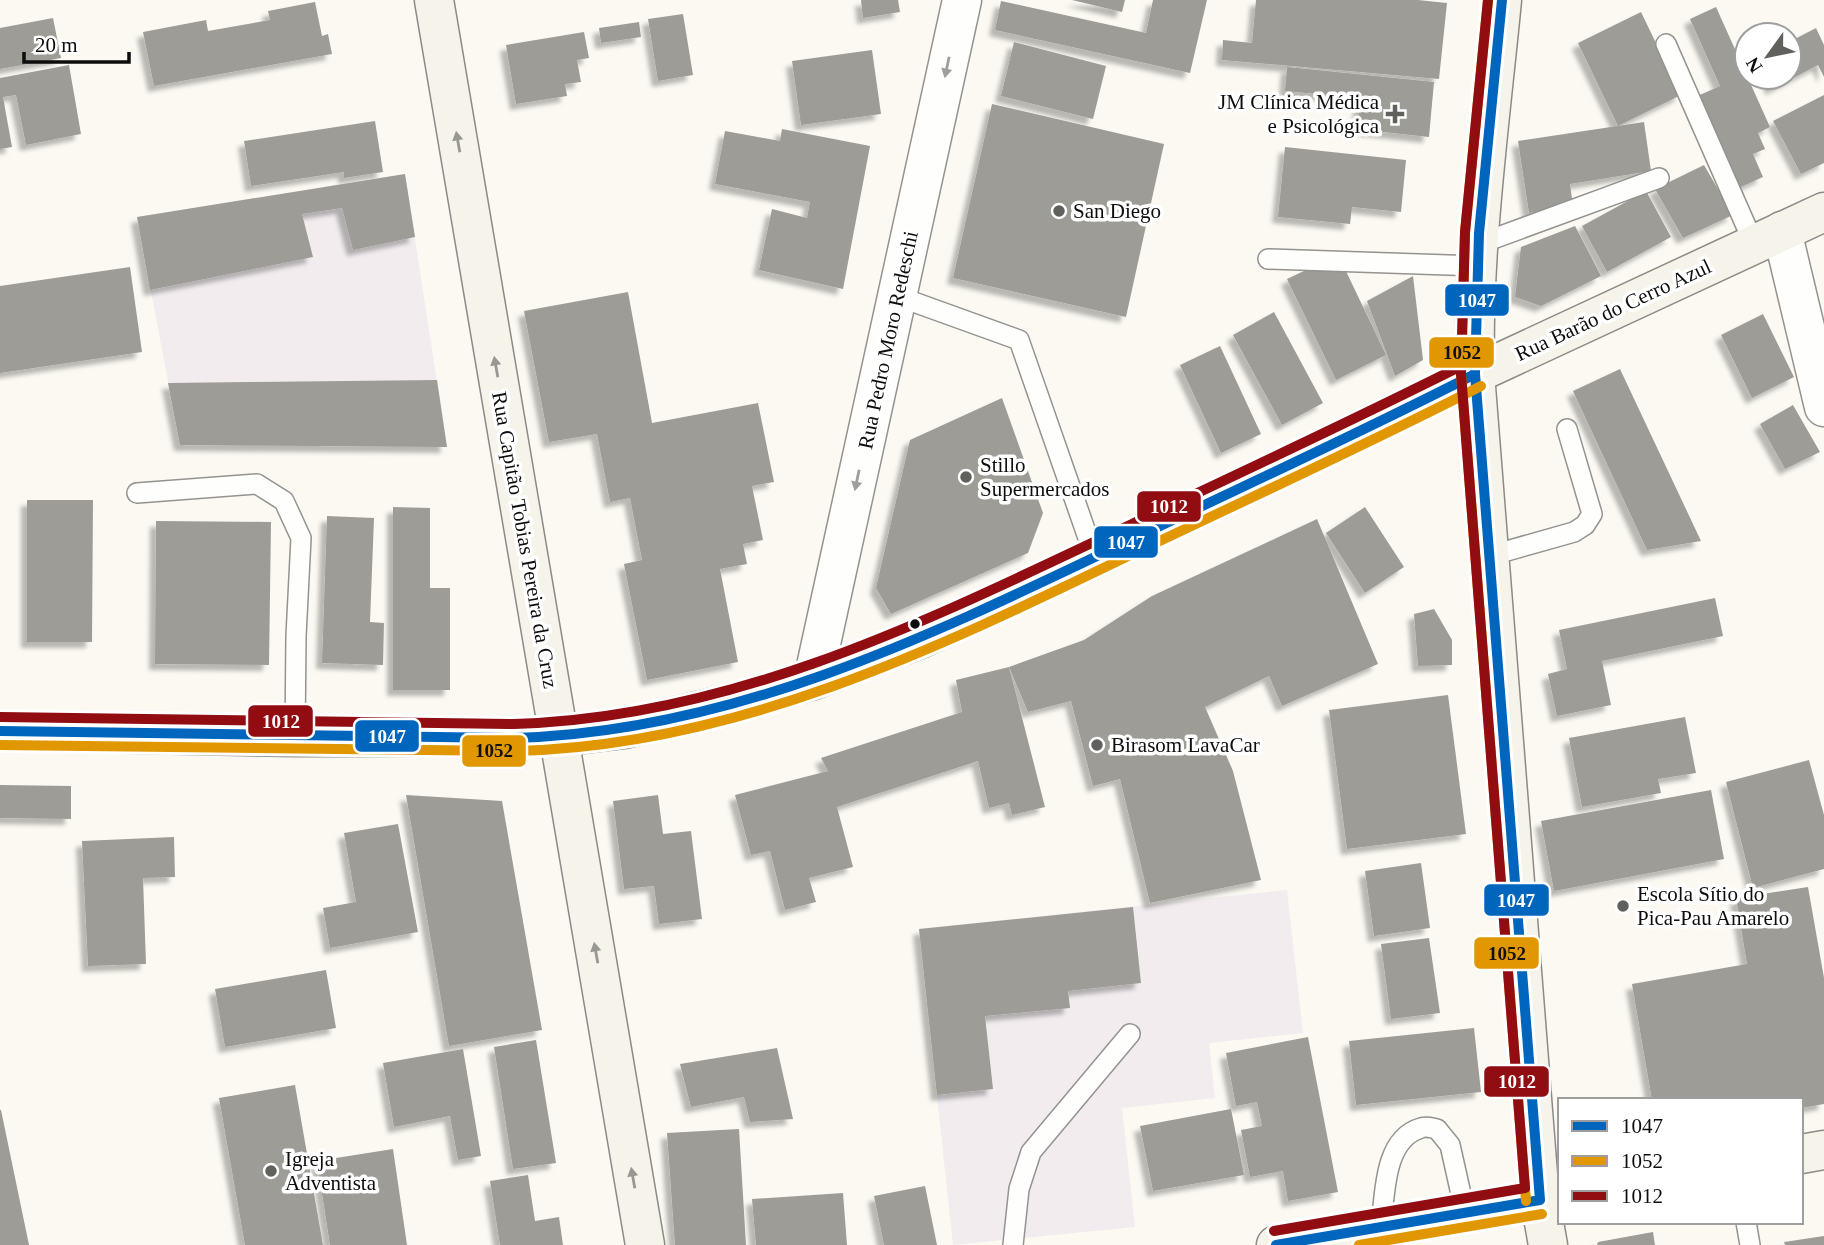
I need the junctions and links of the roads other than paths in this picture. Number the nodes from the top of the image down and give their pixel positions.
1 (434, 0) edge
2 (962, 0) edge
3 (1502, 0) edge
4 (1666, 44) dead end
5 (1659, 178) dead end
6 (1824, 212) edge
7 (1768, 238) junction
8 (1478, 255) junction
9 (1268, 259) dead end
10 (897, 296) junction
11 (1475, 374) junction
12 (1824, 407) edge
13 (1567, 429) dead end
14 (137, 493) dead end
15 (1489, 556) junction
16 (1095, 558) junction
17 (813, 680) junction
18 (0, 731) edge
19 (295, 737) junction
20 (559, 737) junction
21 (1130, 1034) dead end
22 (1824, 1150) edge
23 (1803, 1154) edge
24 (1550, 1198) edge
25 (1465, 1212) junction
26 (1746, 1224) edge
27 (1381, 1227) junction
28 (645, 1245) edge
29 (1013, 1245) edge
30 (1276, 1245) edge
31 (1548, 1245) edge
32 (1749, 1245) edge

20 -> 1 main road, Rua Capitão Tobias Pereira da Cruz
2 -> 10 street, Rua Pedro Moro Redeschi
3 - 8 main road
4 - 7 lane
5 - 8 lane
6 - 7 main road, Rua Barão do Cerro Azul
7 - 11 main road, Rua Barão do Cerro Azul
7 - 12 street
8 - 9 lane
8 - 11 main road
10 - 16 lane
10 -> 17 street, Rua Pedro Moro Redeschi
11 - 15 main road
11 - 16 main road, Rua Barão do Cerro Azul
13 - 15 lane
14 - 19 lane
15 - 24 main road
16 - 17 main road, Rua Barão do Cerro Azul
17 - 20 main road, Rua Barão do Cerro Azul
18 - 19 main road, Rua Barão do Cerro Azul
19 - 20 main road, Rua Barão do Cerro Azul
28 -> 20 main road, Rua Capitão Tobias Pereira da Cruz
21 - 29 lane
22 - 23 main road
24 - 25 main road
24 - 31 main road
25 - 27 main road
25 - 27 lane
26 - 32 lane
27 - 30 main road

